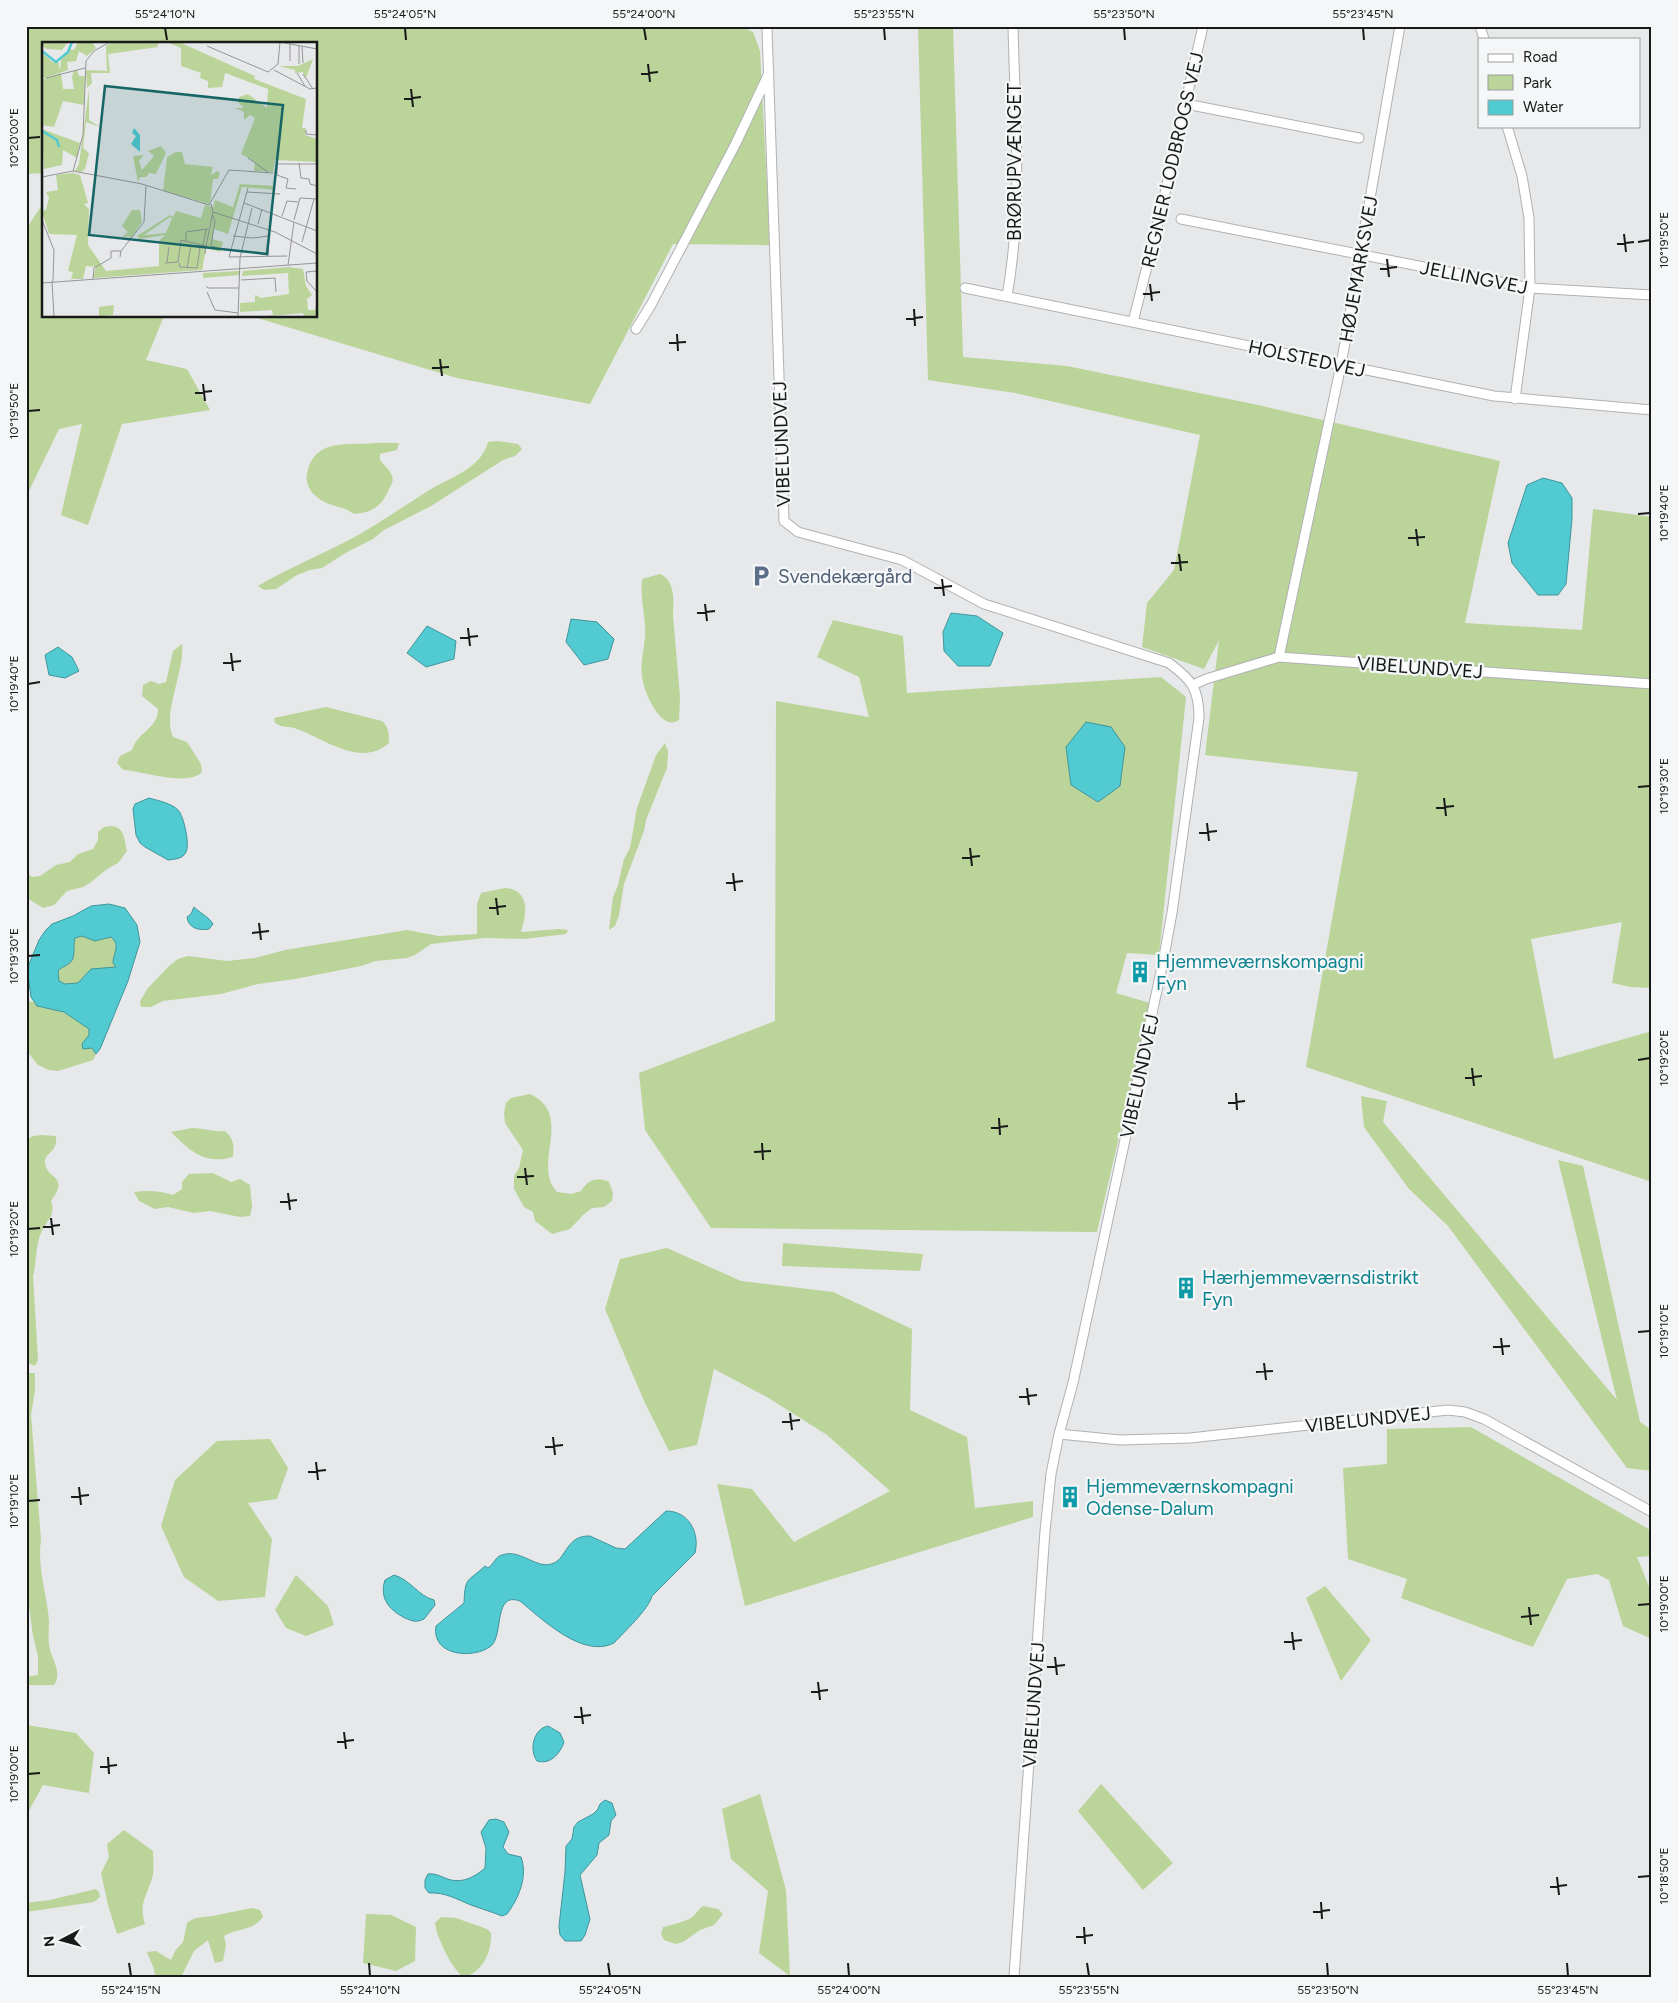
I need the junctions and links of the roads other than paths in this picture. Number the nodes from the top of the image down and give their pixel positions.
1 (1013, 26) edge
2 (1203, 26) edge
3 (1400, 26) edge
4 (1480, 26) edge
5 (767, 29) dead end
6 (1484, 38) edge
7 (770, 71) junction
8 (1186, 104) junction
9 (1508, 128) edge
10 (1359, 138) dead end
11 (1181, 219) dead end
12 (1361, 254) junction
13 (965, 288) dead end
14 (1530, 288) junction
15 (1652, 295) edge
16 (1007, 296) junction
17 (1134, 322) junction
18 (636, 329) dead end
19 (1341, 365) junction
20 (1515, 399) junction
21 (1652, 410) edge
22 (1278, 657) junction
23 (1652, 684) edge
24 (1193, 685) junction
25 (1059, 1434) junction
26 (1652, 1512) edge
27 (1014, 1977) edge

1 - 16 street, BRØRUPVÆNGET
2 - 8 street, REGNER LODBROGS VEJ
3 - 12 street, HØJEMARKSVEJ
4 - 6 street
5 - 7 street, VIBELUNDVEJ
7 - 18 street, VIBELUNDVEJ
7 - 24 street, VIBELUNDVEJ
8 - 10 street
8 - 17 street, REGNER LODBROGS VEJ
9 - 14 street
11 - 12 street, JELLINGVEJ
12 - 14 street, JELLINGVEJ
12 - 19 street, HØJEMARKSVEJ
13 - 16 street, HOLSTEDVEJ
14 - 15 street, JELLINGVEJ
14 - 20 street
16 - 17 street, HOLSTEDVEJ
17 - 19 street, HOLSTEDVEJ
19 - 20 street, HOLSTEDVEJ
19 - 22 street, HØJEMARKSVEJ
20 - 21 street, HOLSTEDVEJ
22 - 23 street, VIBELUNDVEJ
22 - 24 street, VIBELUNDVEJ
24 - 25 street, VIBELUNDVEJ
25 - 26 street, VIBELUNDVEJ
25 - 27 street, VIBELUNDVEJ

